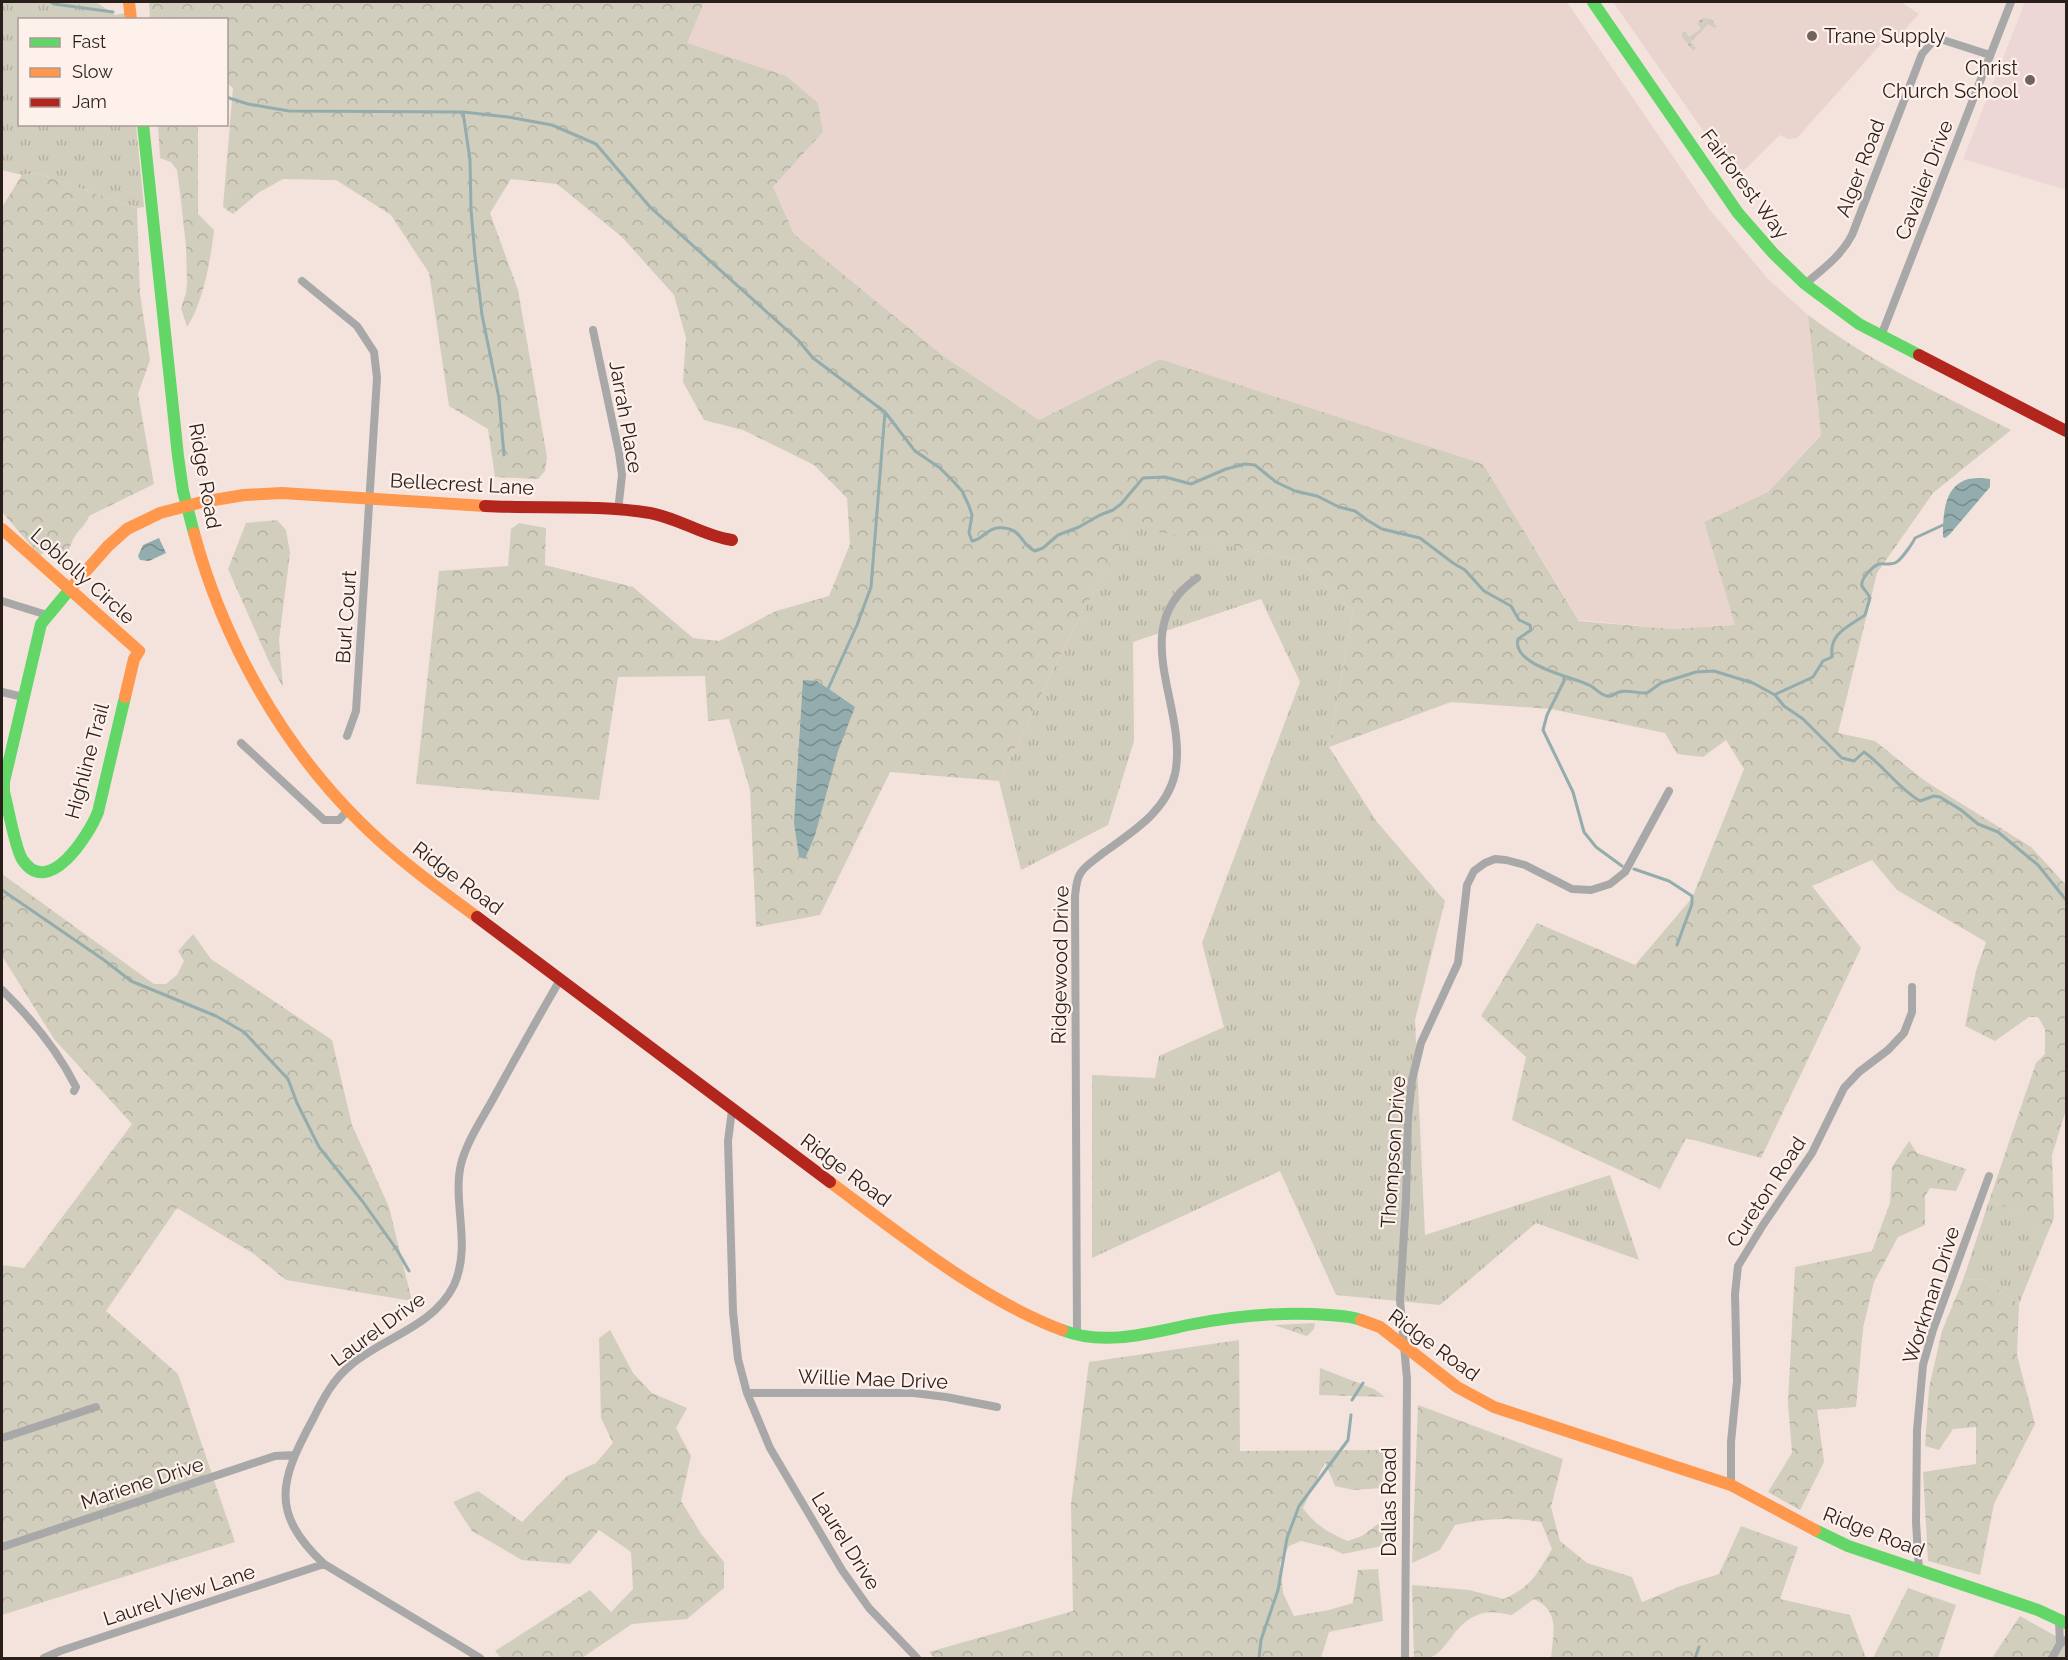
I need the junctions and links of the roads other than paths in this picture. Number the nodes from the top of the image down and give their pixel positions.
1 (129, 2) edge
2 (1593, 2) edge
3 (2011, 2) edge
4 (131, 18) edge
5 (1990, 55) junction
6 (143, 126) edge
7 (302, 281) dead end
8 (1805, 284) junction
9 (593, 330) dead end
10 (1881, 336) junction
11 (2067, 431) edge
12 (370, 499) junction
13 (186, 506) junction
14 (618, 511) junction
15 (2, 529) edge
16 (732, 540) dead end
17 (1197, 578) dead end
18 (70, 590) junction
19 (2, 602) edge
20 (47, 615) junction
21 (139, 651) joint
22 (2, 692) edge
23 (23, 697) junction
24 (347, 736) dead end
25 (241, 743) dead end
26 (3, 781) edge
27 (1669, 791) dead end
28 (348, 810) junction
29 (560, 980) junction
30 (1912, 987) dead end
31 (2, 990) edge
32 (74, 1091) dead end
33 (732, 1110) junction
34 (1989, 1176) dead end
35 (1077, 1336) junction
36 (1404, 1345) junction
37 (747, 1394) junction
38 (96, 1407) dead end
39 (997, 1407) dead end
40 (2, 1438) edge
41 (294, 1455) junction
42 (1731, 1485) junction
43 (2, 1547) edge
44 (324, 1564) junction
45 (1919, 1571) junction
46 (2063, 1622) edge
47 (2063, 1642) edge
48 (44, 1659) edge
49 (480, 1659) edge
50 (917, 1659) edge
51 (1406, 1659) edge
52 (2052, 1659) edge

1 - 4 street
2 - 8 street, Fairforest Way
3 - 5 street, Cavalier Drive
5 - 8 street, Alger Road
5 - 10 street, Cavalier Drive
6 - 13 street, Ridge Road
7 - 12 street, Burl Court
8 - 10 street, Fairforest Way
9 - 14 street, Jarrah Place
10 - 11 street, Fairforest Way
12 - 13 street, Bellecrest Lane
12 - 14 street, Bellecrest Lane
12 - 24 street, Burl Court
13 - 18 street, Bellecrest Lane
13 - 28 street, Ridge Road
14 - 16 street, Bellecrest Lane
15 - 18 street, Loblolly Circle
17 - 35 street, Ridgewood Drive
18 - 20 street, Highline Trail
18 - 21 street, Loblolly Circle
19 - 20 street
20 - 23 street, Highline Trail
21 - 26 street, Highline Trail
22 - 23 street
23 - 26 street, Highline Trail
25 - 28 street
27 - 36 street, Thompson Drive
28 - 29 street, Ridge Road
29 - 33 street, Ridge Road
29 - 41 street, Laurel Drive
30 - 42 street, Cureton Road
31 - 32 street
33 - 35 street, Ridge Road
33 - 37 street, Laurel Drive
34 - 45 street, Workman Drive
35 - 36 street, Ridge Road
36 - 42 street, Ridge Road
36 - 51 street, Dallas Road
37 - 39 street, Willie Mae Drive
37 - 50 street, Laurel Drive
38 - 40 street
41 - 43 street, Mariene Drive
41 - 44 street, Laurel Drive
42 - 45 street, Ridge Road
44 - 48 street, Laurel View Lane
44 - 49 street, Laurel Drive
45 - 46 street, Ridge Road
46 - 47 street
47 - 52 street

